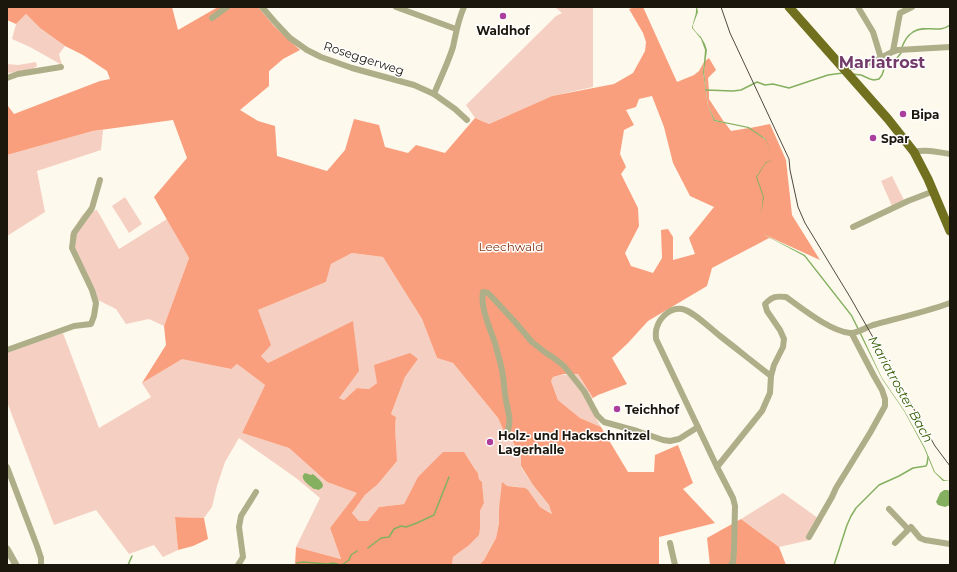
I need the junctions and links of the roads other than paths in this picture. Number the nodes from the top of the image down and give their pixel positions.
1 (227, 7) edge
2 (262, 7) edge
3 (396, 7) edge
4 (464, 7) edge
5 (789, 7) edge
6 (858, 7) edge
7 (912, 7) edge
8 (212, 18) dead end
9 (456, 29) junction
10 (950, 47) edge
11 (896, 51) junction
12 (881, 58) junction
13 (61, 67) dead end
14 (848, 73) junction
15 (7, 78) edge
16 (434, 94) junction
17 (467, 120) dead end
18 (914, 152) junction
19 (950, 154) edge
20 (100, 180) dead end
21 (934, 191) junction
22 (853, 227) dead end
23 (950, 231) edge
24 (950, 303) edge
25 (854, 333) junction
26 (7, 350) edge
27 (771, 376) junction
28 (698, 427) junction
29 (504, 434) dead end
30 (7, 467) edge
31 (717, 467) junction
32 (256, 492) dead end
33 (889, 509) dead end
34 (911, 529) junction
35 (809, 537) dead end
36 (895, 542) dead end
37 (670, 543) dead end
38 (950, 544) edge
39 (7, 548) edge
40 (16, 565) edge
41 (41, 565) edge
42 (238, 565) edge
43 (674, 565) edge
44 (731, 565) edge

1 - 8 street
2 - 16 street, Roseggerweg
3 - 9 street
4 - 9 street
5 - 14 main road
6 - 12 street
7 - 11 street
9 - 16 street
10 - 11 street
11 - 12 street
12 - 14 street
13 - 15 street
14 - 18 main road
16 - 17 street, Roseggerweg
18 - 19 street
18 - 21 main road
20 - 26 street
21 - 22 street
21 - 23 main road
24 - 25 street
25 - 27 street
25 - 35 street
27 - 28 street
27 - 31 street
28 - 29 street
28 - 31 street
30 - 41 street
31 - 44 street
32 - 42 street
33 - 34 street
34 - 36 street
34 - 38 street
37 - 43 street
39 - 40 street

